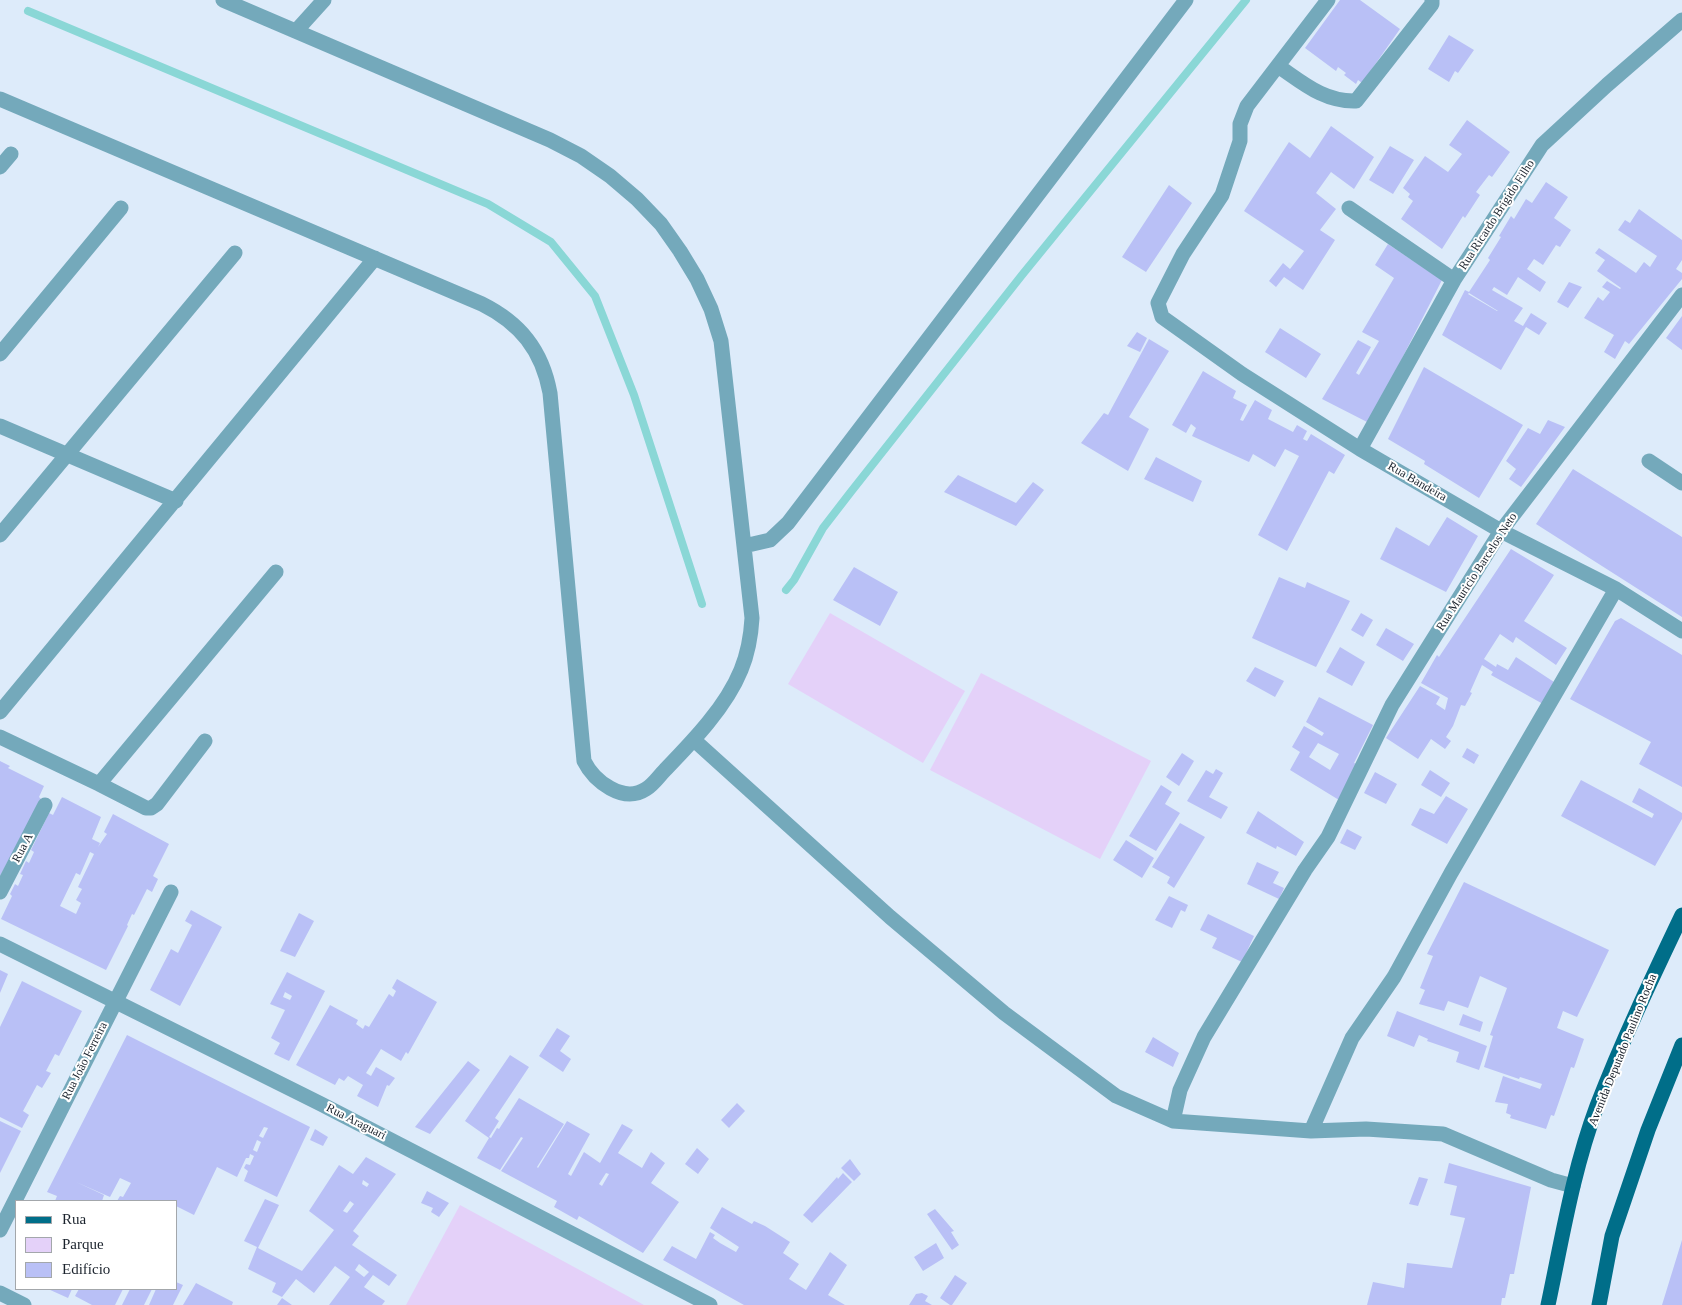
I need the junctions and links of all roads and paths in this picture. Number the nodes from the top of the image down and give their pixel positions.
1 (223, 0) edge
2 (324, 0) edge
3 (1186, 0) edge
4 (1328, 0) edge
5 (1432, 0) edge
6 (1682, 20) edge
7 (296, 31) junction
8 (1278, 66) junction
9 (0, 99) edge
10 (11, 154) dead end
11 (0, 167) edge
12 (121, 208) dead end
13 (1349, 208) dead end
14 (234, 253) dead end
15 (375, 258) junction
16 (1454, 280) junction
17 (1682, 295) edge
18 (0, 354) edge
19 (0, 426) edge
20 (1360, 449) junction
21 (68, 455) junction
22 (1649, 461) dead end
23 (1682, 483) edge
24 (176, 501) junction
25 (1502, 531) junction
26 (0, 535) edge
27 (744, 546) junction
28 (276, 572) dead end
29 (1616, 589) junction
30 (1682, 631) edge
31 (0, 712) edge
32 (0, 737) edge
33 (694, 740) junction
34 (205, 741) dead end
35 (99, 784) junction
36 (46, 805) dead end
37 (0, 892) edge
38 (171, 892) dead end
39 (1682, 915) edge
40 (0, 944) edge
41 (115, 1001) junction
42 (1682, 1045) edge
43 (1173, 1121) junction
44 (1311, 1131) junction
45 (1573, 1186) junction
46 (15, 1200) edge
47 (15, 1200) edge
48 (0, 1230) edge
49 (0, 1293) edge
50 (24, 1305) edge
51 (710, 1305) edge
52 (1548, 1305) edge
53 (1599, 1305) edge

1 - 7 street
2 - 7 street
3 - 27 street
4 - 8 street
5 - 8 street
6 - 16 street, Rua Ricardo Brigido Filho
7 - 27 street
8 - 20 street, Rua Bandeira
9 - 15 street
10 - 11 street
12 - 18 street
13 - 16 street
14 - 21 street
15 - 24 street
15 - 33 street
16 - 20 street, Rua Ricardo Brigido Filho
17 - 25 street, Rua Mauricio Barcelos Neto
19 - 21 street
20 - 25 street, Rua Bandeira
21 - 24 street
21 - 26 street
22 - 23 street
24 - 31 street
25 - 29 street, Rua Bandeira
25 - 43 street, Rua Mauricio Barcelos Neto
27 - 33 street
28 - 35 street
29 - 30 street, Rua Bandeira
29 - 44 street
32 - 35 street
33 - 43 street
34 - 35 street
36 - 37 street, Rua A
38 - 41 street, Rua João Ferreira
39 - 45 main road, Avenida Deputado Paulino Rocha
40 - 41 street, Rua Araguari
41 - 47 street, Rua João Ferreira
41 - 51 street, Rua Araguari
42 - 53 main road
43 - 44 street
44 - 45 street
45 - 52 main road, Avenida Deputado Paulino Rocha
46 - 48 street, Rua João Ferreira
49 - 50 street

